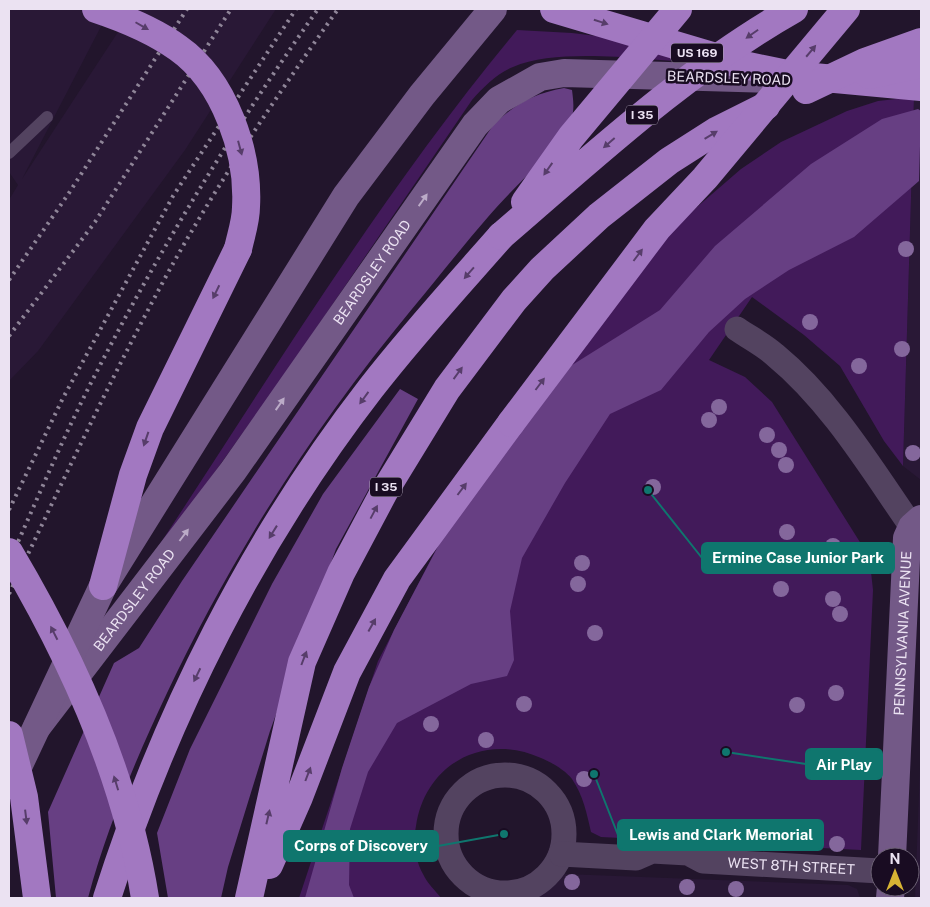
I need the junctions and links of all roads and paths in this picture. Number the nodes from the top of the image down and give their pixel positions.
1 (96, 9) edge
2 (493, 9) edge
3 (554, 9) edge
4 (678, 9) edge
5 (794, 9) edge
6 (846, 9) edge
7 (921, 42) edge
8 (921, 64) edge
9 (844, 81) junction
10 (921, 87) edge
11 (806, 90) junction
12 (47, 117) dead end
13 (9, 153) edge
14 (500, 236) junction
15 (737, 329) dead end
16 (917, 523) edge
17 (9, 552) edge
18 (103, 586) junction
19 (37, 727) junction
20 (9, 735) edge
21 (9, 787) edge
22 (892, 847) edge
23 (561, 854) junction
24 (870, 870) edge
25 (515, 895) edge
26 (36, 898) edge
27 (107, 898) edge
28 (145, 898) edge
29 (249, 898) edge
30 (253, 898) edge

1 -> 18 highway, bridge
2 - 18 street, BEARDSLEY ROAD
3 -> 9 highway, US 169
4 -> 14 highway, bridge
5 -> 14 highway, I 35, bridge
30 -> 6 highway, bridge
7 - 11 highway, I 35, bridge
8 - 11 highway, bridge
9 - 10 highway, US 169
19 -> 9 street, BEARDSLEY ROAD
29 -> 11 highway, I 35, bridge
12 - 13 lane
14 -> 27 highway, I 35
15 - 16 street, PENNSYLVANIA AVENUE
16 - 22 street, PENNSYLVANIA AVENUE
28 -> 17 highway, bridge
18 - 19 street, BEARDSLEY ROAD
19 - 21 street, BEARDSLEY ROAD
20 -> 26 highway, bridge
23 - 24 street, WEST 8TH STREET
23 - 25 street
23 - 25 street

